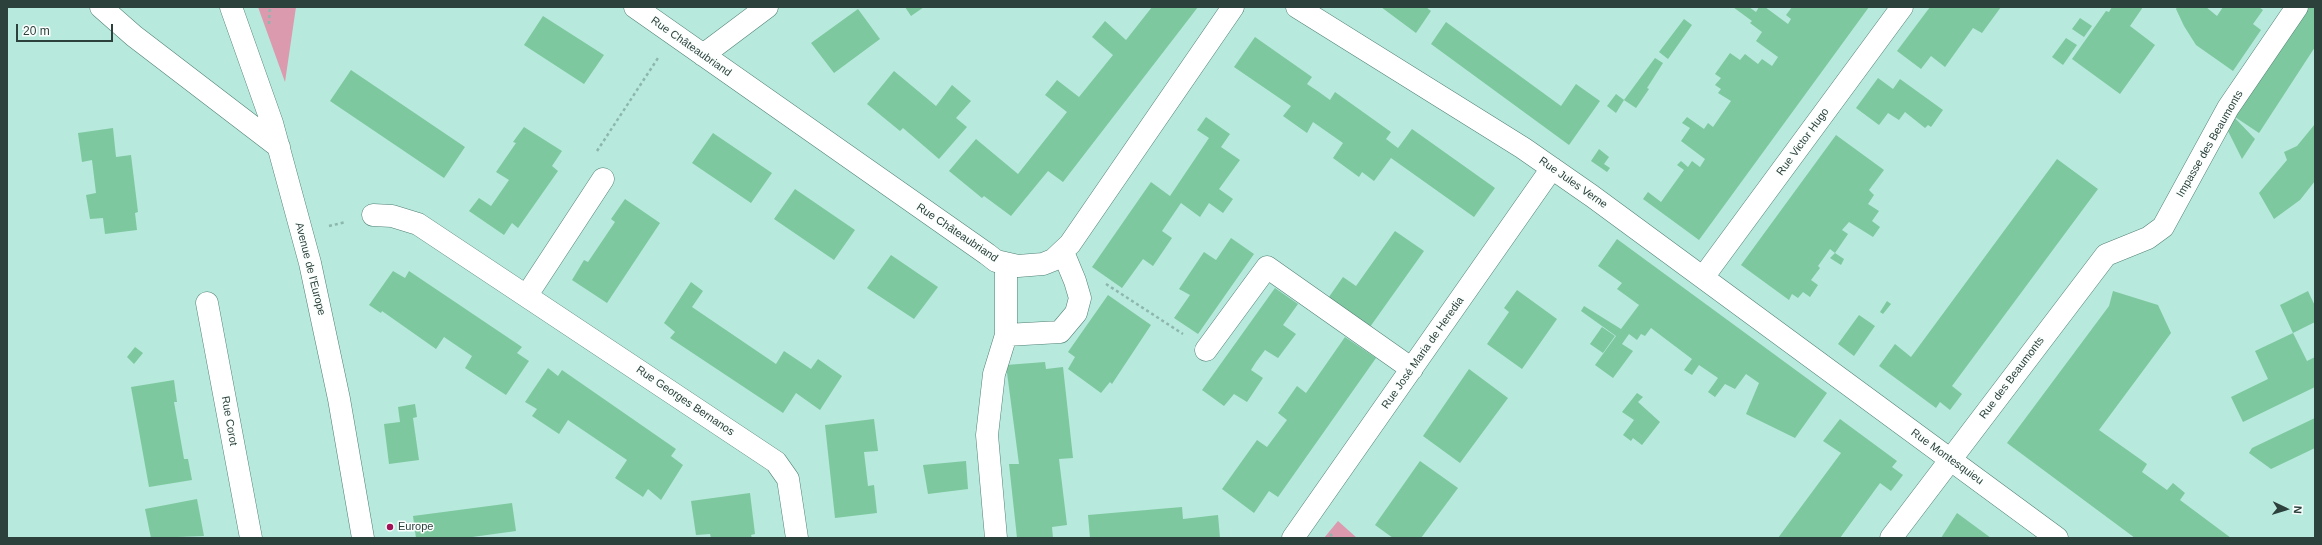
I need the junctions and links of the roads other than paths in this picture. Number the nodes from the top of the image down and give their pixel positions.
1 (101, 7) edge
2 (230, 7) edge
3 (635, 7) edge
4 (767, 7) edge
5 (1233, 7) edge
6 (1296, 7) edge
7 (1902, 7) edge
8 (2297, 7) edge
9 (703, 55) junction
10 (279, 147) junction
11 (1552, 168) junction
12 (603, 179) dead end
13 (373, 215) road end
14 (2148, 238) joint
15 (1063, 252) junction
16 (1006, 264) junction
17 (1704, 276) junction
18 (527, 295) junction
19 (208, 303) dead end
20 (1006, 335) junction
21 (1206, 350) road end
22 (1412, 369) junction
23 (1837, 377) joint
24 (1950, 459) junction
25 (250, 538) edge
26 (363, 538) edge
27 (797, 538) edge
28 (996, 538) edge
29 (1293, 538) edge
30 (1891, 538) edge
31 (2057, 538) edge

1 - 10 street
2 - 10 street, Avenue de l'Europe
3 - 9 street, Rue Châteaubriand
4 - 9 street
5 - 15 street, Rue Châteaubriand
6 - 11 street, Rue Jules Verne
7 - 17 street, Rue Victor Hugo
8 - 14 street, Impasse des Beaumonts
9 - 16 street, Rue Châteaubriand
10 - 26 street, Avenue de l'Europe
11 - 17 street, Rue Jules Verne
11 - 22 street, Rue José Maria de Heredia
12 - 18 street
13 - 18 street, Rue Georges Bernanos
14 - 24 street, Rue des Beaumonts
15 - 16 street, Rue Châteaubriand
15 - 20 street
16 - 20 street
17 - 23 street, Rue Jules Verne
18 - 27 street, Rue Georges Bernanos
19 - 25 street, Rue Corot
20 - 28 street
21 - 22 street
22 - 29 street, Rue José Maria de Heredia
23 - 24 street, Rue Montesquieu
24 - 30 street, Rue des Beaumonts
24 - 31 street, Rue Montesquieu

